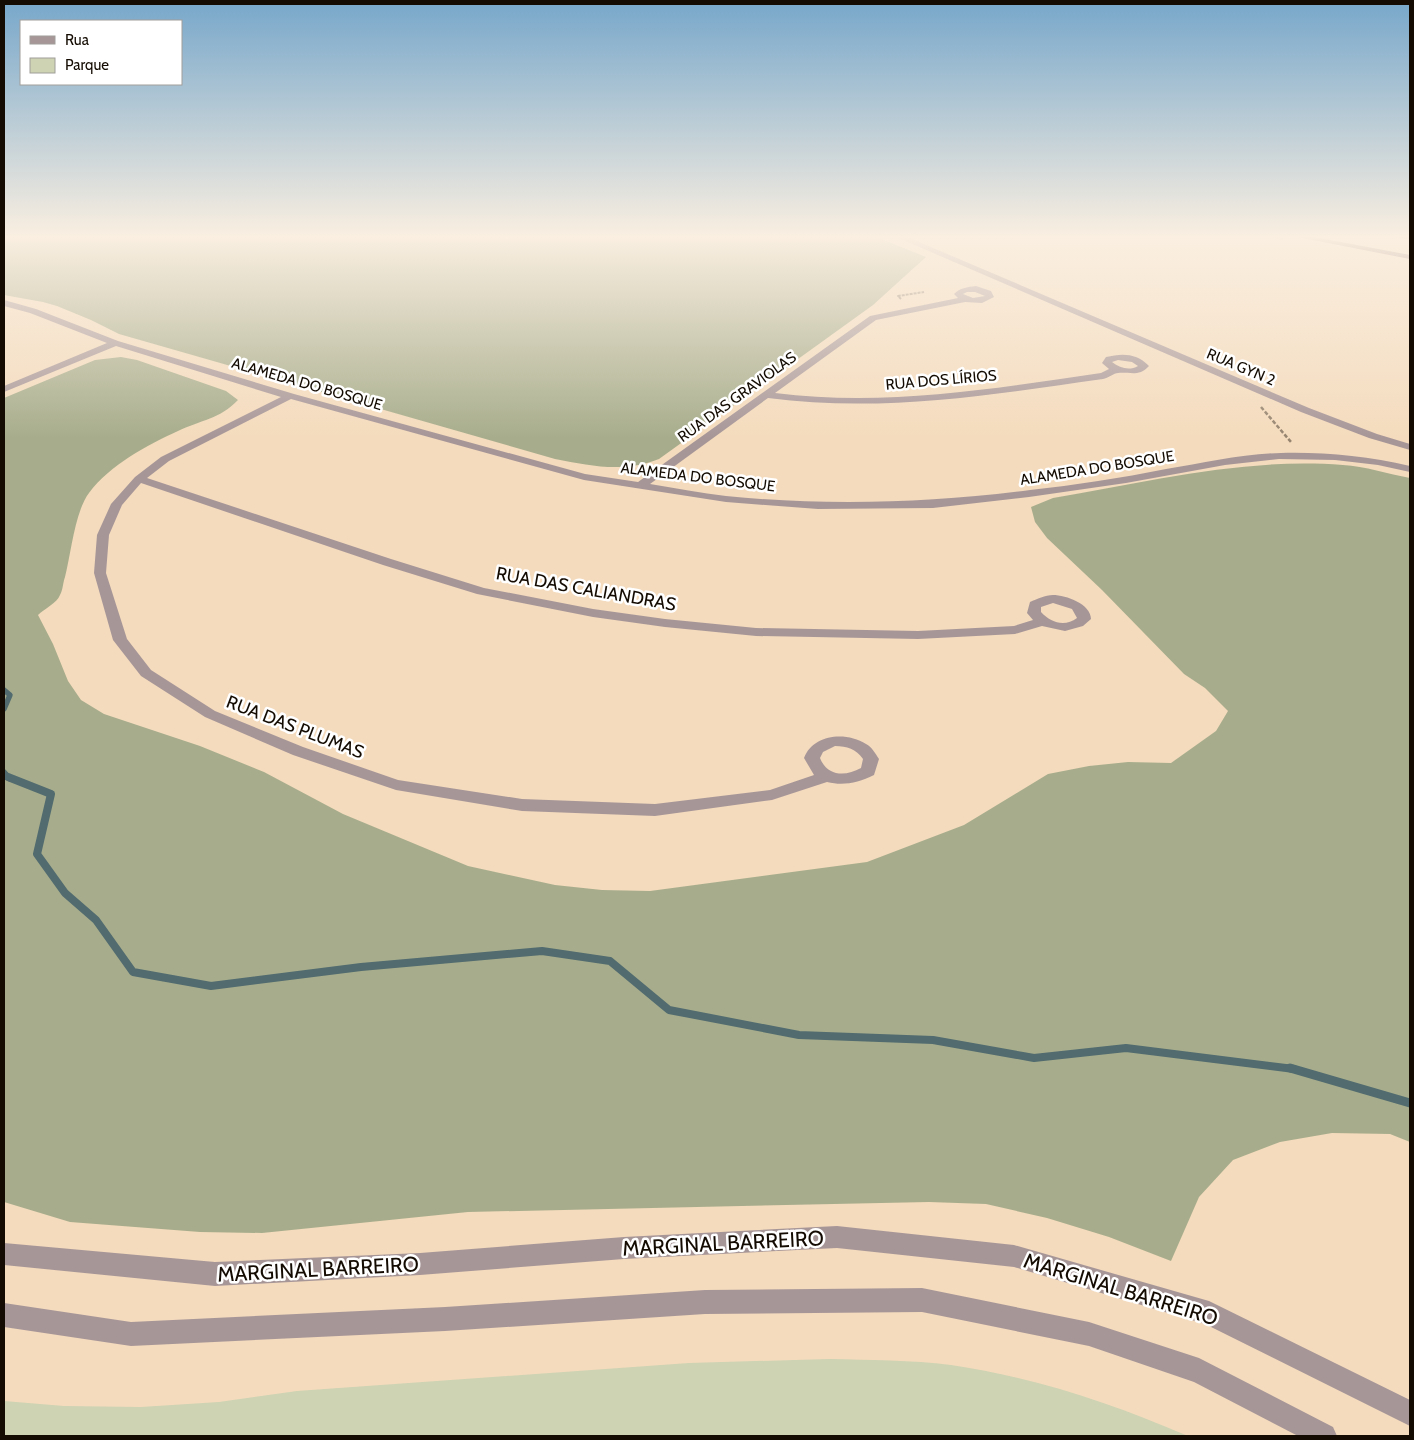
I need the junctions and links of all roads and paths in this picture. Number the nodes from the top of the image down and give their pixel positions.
1 (951, 303) edge
2 (1056, 303) edge
3 (4, 304) edge
4 (115, 343) junction
5 (1116, 370) dead end
6 (4, 389) edge
7 (290, 396) junction
8 (766, 396) junction
9 (1255, 402) dead end
10 (1410, 447) edge
11 (1302, 456) junction
12 (1410, 469) edge
13 (139, 479) junction
14 (640, 486) junction
15 (1042, 622) dead end
16 (826, 776) dead end
17 (4, 1254) edge
18 (4, 1315) edge
19 (1410, 1413) edge
20 (1324, 1436) edge

1 - 8 street, RUA DAS GRAVIOLAS
2 - 10 street, RUA GYN 2
3 - 4 street, ALAMEDA DO BOSQUE
4 - 6 street
4 - 7 street, ALAMEDA DO BOSQUE
5 - 8 street, RUA DOS LÍRIOS
7 - 13 street, RUA DAS PLUMAS
7 - 14 street, ALAMEDA DO BOSQUE
8 - 14 street, RUA DAS GRAVIOLAS
9 - 11 path
11 - 12 street, ALAMEDA DO BOSQUE
11 - 14 street, ALAMEDA DO BOSQUE
13 - 15 street, RUA DAS CALIANDRAS
13 - 16 street, RUA DAS PLUMAS
17 - 19 street, MARGINAL BARREIRO
18 - 20 street

